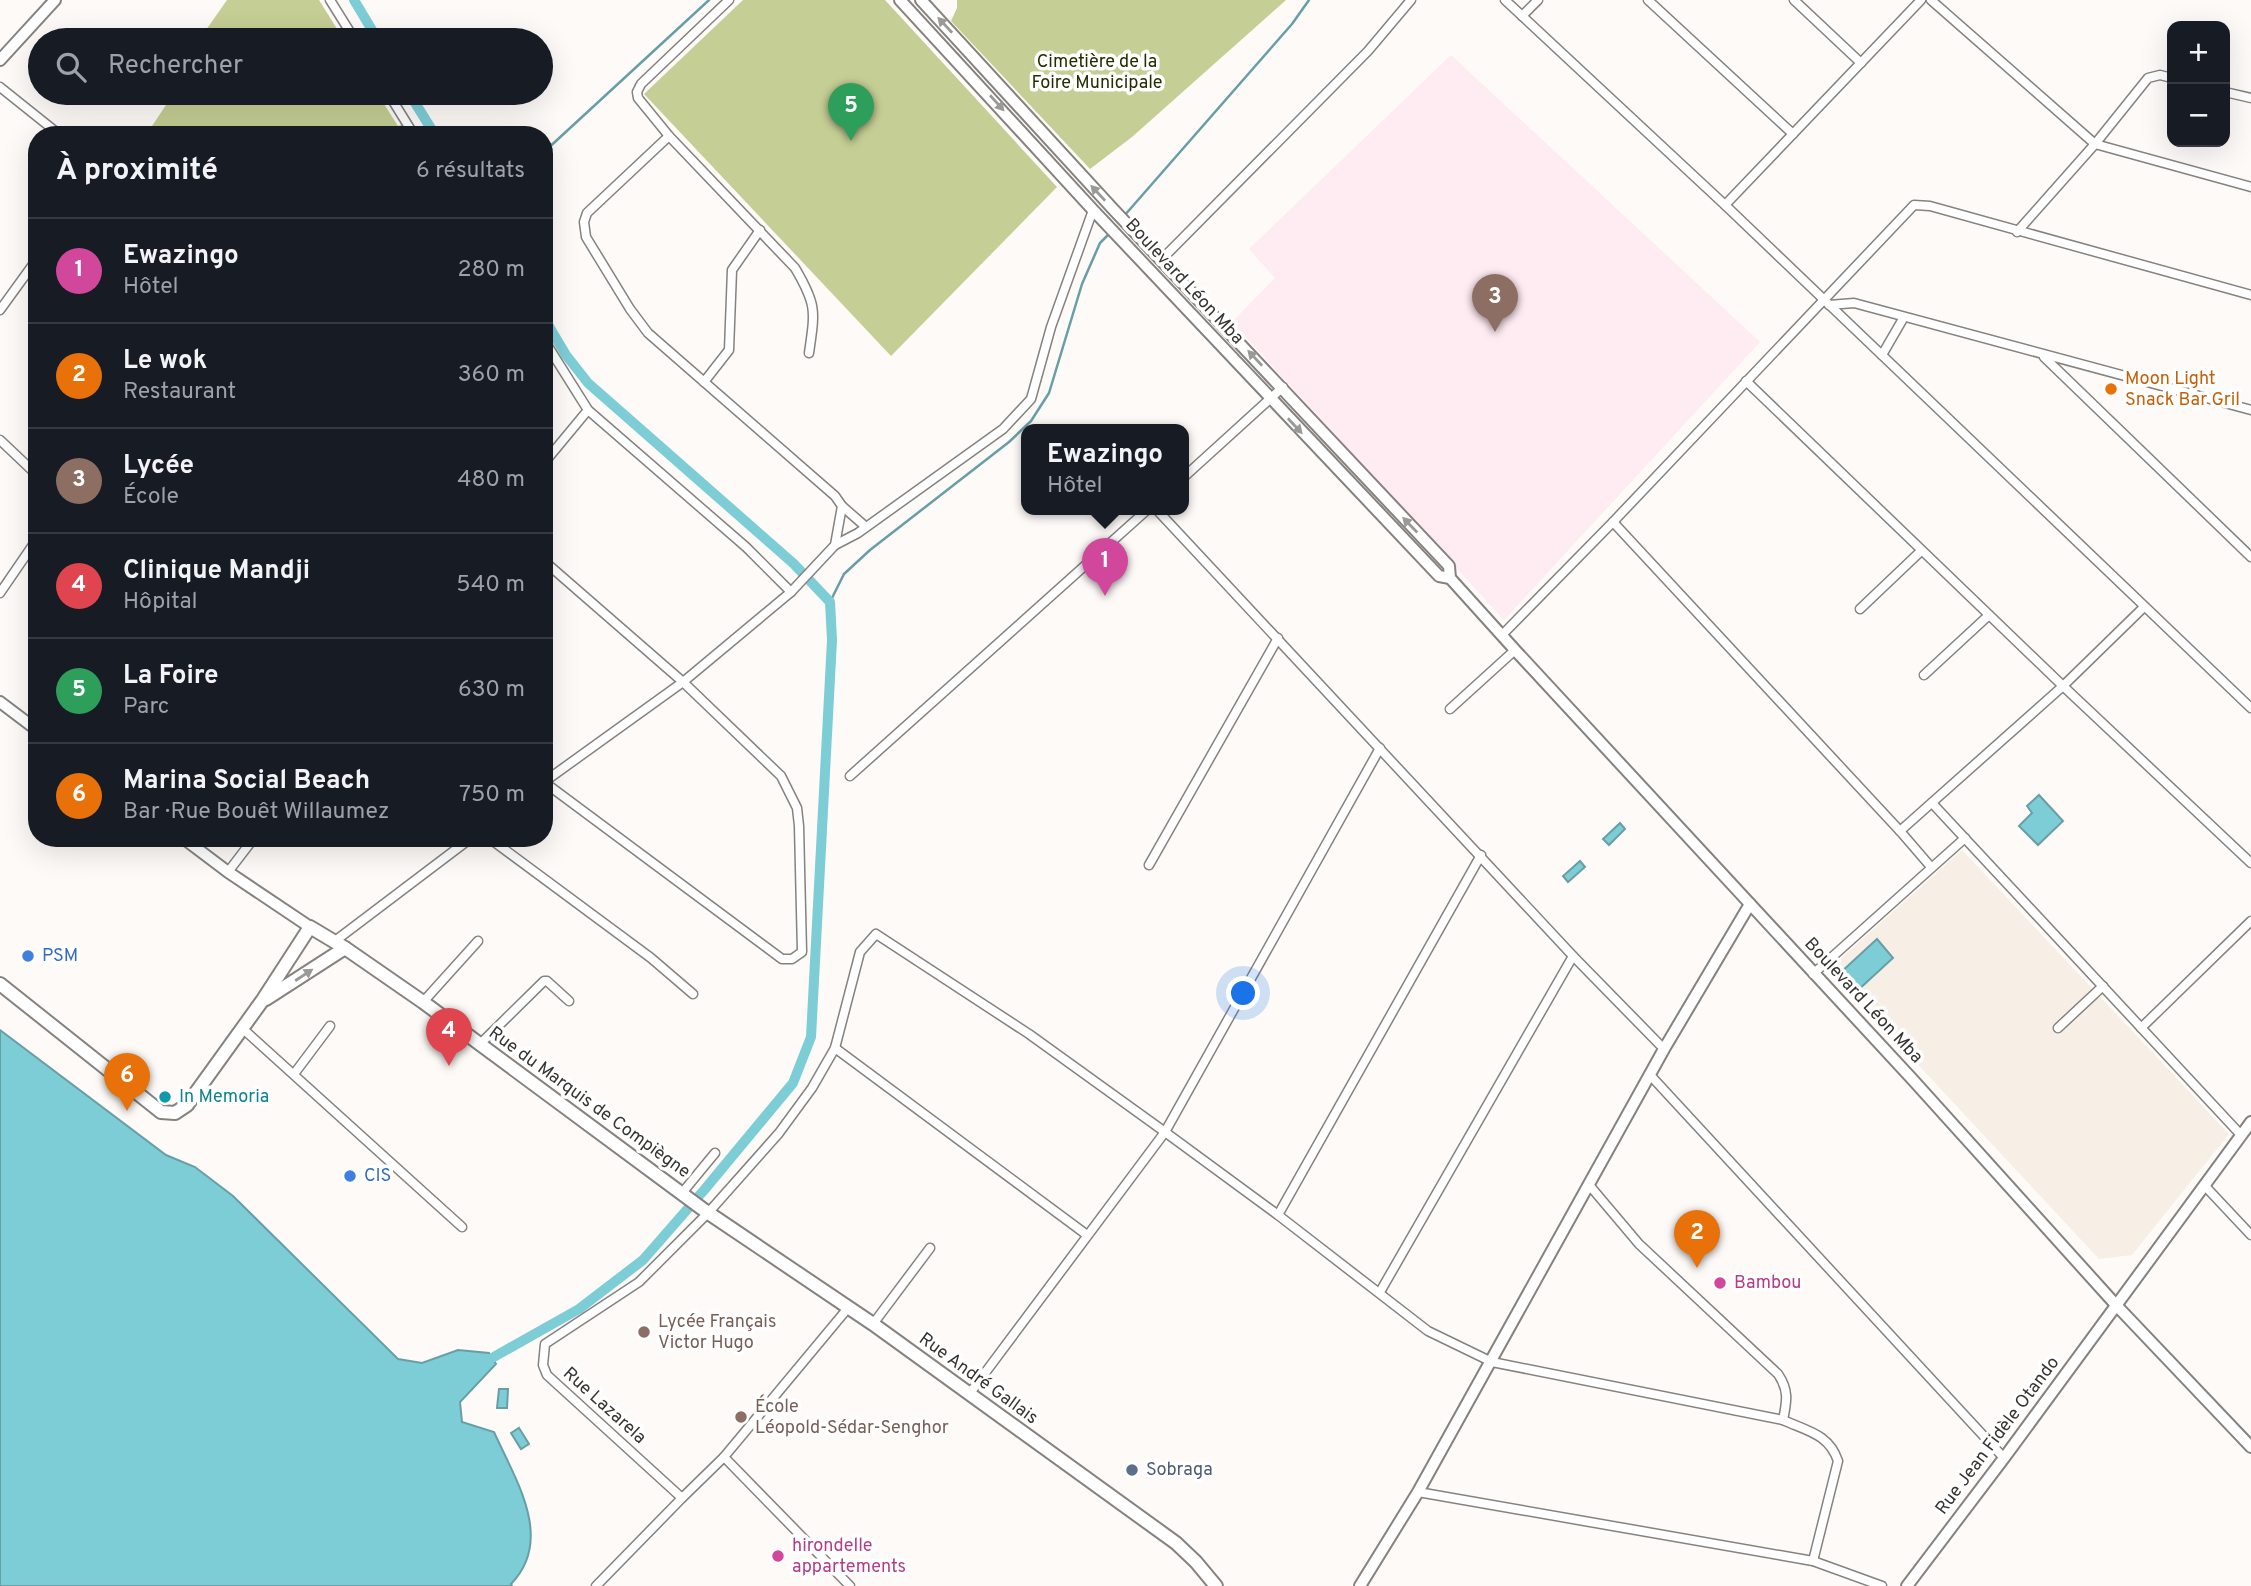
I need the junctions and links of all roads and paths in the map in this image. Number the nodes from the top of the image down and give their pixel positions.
1 (55, 0) edge
2 (330, 0) edge
3 (729, 0) edge
4 (900, 0) edge
5 (921, 0) edge
6 (1411, 0) edge
7 (1505, 0) edge
8 (1538, 0) edge
9 (1648, 0) edge
10 (1794, 0) edge
11 (1921, 0) edge
12 (1931, 0) edge
13 (1522, 16) junction
14 (30, 28) edge
15 (348, 28) edge
16 (28, 30) edge
17 (0, 61) edge
18 (1861, 63) junction
19 (2167, 77) edge
20 (0, 88) edge
21 (2230, 93) edge
22 (2251, 98) edge
23 (395, 105) edge
24 (49, 126) edge
25 (408, 126) edge
26 (1793, 134) junction
27 (669, 136) junction
28 (2095, 144) junction
29 (2251, 187) edge
30 (1725, 205) junction
31 (1093, 210) junction
32 (760, 230) junction
33 (2017, 232) junction
34 (1162, 259) junction
35 (28, 271) edge
36 (2251, 295) edge
37 (1827, 302) junction
38 (0, 310) edge
39 (1904, 317) junction
40 (809, 353) dead end
41 (553, 354) edge
42 (2042, 354) junction
43 (1882, 355) junction
44 (1746, 381) junction
45 (704, 382) junction
46 (1283, 387) junction
47 (1270, 399) junction
48 (588, 410) junction
49 (2251, 410) edge
50 (0, 440) edge
51 (553, 452) edge
52 (28, 466) edge
53 (1189, 472) edge
54 (842, 506) junction
55 (1141, 515) edge
56 (1162, 515) edge
57 (1614, 522) junction
58 (866, 527) junction
59 (835, 545) junction
60 (1921, 551) junction
61 (28, 552) edge
62 (2251, 557) edge
63 (553, 569) edge
64 (1450, 578) junction
65 (794, 589) junction
66 (0, 593) edge
67 (2144, 607) junction
68 (1860, 609) dead end
69 (1989, 615) junction
70 (1502, 635) junction
71 (1278, 638) junction
72 (1515, 650) junction
73 (1924, 675) dead end
74 (683, 682) junction
75 (2063, 686) junction
76 (0, 702) edge
77 (2251, 708) edge
78 (1450, 709) dead end
79 (28, 723) edge
80 (1380, 748) junction
81 (553, 776) edge
82 (850, 776) dead end
83 (553, 789) edge
84 (1933, 803) junction
85 (1900, 831) junction
86 (1965, 838) junction
87 (195, 847) edge
88 (247, 847) edge
89 (460, 847) edge
90 (501, 847) edge
91 (1481, 855) junction
92 (2251, 863) edge
93 (1149, 865) dead end
94 (1931, 867) junction
95 (228, 872) junction
96 (1750, 904) junction
97 (2251, 921) edge
98 (310, 927) junction
99 (478, 941) dead end
100 (340, 945) junction
101 (1573, 956) junction
102 (1814, 974) junction
103 (0, 984) edge
104 (2103, 986) junction
105 (693, 995) dead end
106 (262, 1001) junction
107 (569, 1001) dead end
108 (423, 1002) junction
109 (330, 1026) dead end
110 (242, 1027) junction
111 (2058, 1028) dead end
112 (2141, 1028) junction
113 (480, 1045) junction
114 (835, 1048) junction
115 (1664, 1049) junction
116 (294, 1074) junction
117 (1651, 1076) junction
118 (2251, 1122) edge
119 (1165, 1132) junction
120 (2241, 1135) junction
121 (715, 1153) dead end
122 (1590, 1185) junction
123 (2204, 1185) junction
124 (684, 1195) junction
125 (706, 1211) junction
126 (1278, 1215) junction
127 (462, 1227) dead end
128 (2251, 1234) edge
129 (1087, 1235) junction
130 (930, 1248) dead end
131 (1380, 1292) junction
132 (2116, 1305) junction
133 (848, 1308) junction
134 (873, 1324) junction
135 (1492, 1362) junction
136 (970, 1394) junction
137 (1783, 1420) junction
138 (2251, 1447) edge
139 (724, 1457) junction
140 (2004, 1458) junction
141 (1418, 1492) junction
142 (682, 1499) junction
143 (1813, 1561) junction
144 (596, 1586) edge
145 (850, 1586) edge
146 (1216, 1586) edge
147 (1360, 1586) edge
148 (1882, 1586) edge
149 (1907, 1586) edge

1 - 14 street
2 - 15 street
3 - 27 street
4 -> 31 street, Boulevard Léon Mba
34 -> 5 street, Boulevard Léon Mba
6 - 34 street
7 - 13 street
8 - 13 street
9 - 26 street
10 - 18 street
11 - 18 street
12 - 28 street
13 - 30 street
16 - 17 street
18 - 26 street
19 - 28 street
20 - 24 street
21 - 22 street
23 - 25 street
26 - 30 street
27 - 32 street
27 - 45 street
28 - 29 street
28 - 33 street
30 - 37 street
31 - 47 street, Boulevard Léon Mba
31 - 58 street
32 - 40 street
32 - 45 street
33 - 36 street
33 - 37 street
46 -> 34 street, Boulevard Léon Mba
35 - 38 street
37 - 39 street
37 - 43 street
37 - 44 street
39 - 42 street
39 - 43 street
41 - 48 street
42 - 49 street
42 - 62 street
43 - 67 street
44 - 57 street
44 - 60 street
45 - 54 street
46 - 47 street
64 -> 46 street, Boulevard Léon Mba
47 - 53 street
47 -> 64 street, Boulevard Léon Mba
48 - 51 street
48 - 65 street
50 - 52 street
54 - 58 street
54 - 59 street
55 - 82 street
56 - 71 street
57 - 70 street
57 - 85 street
58 - 59 street
59 - 65 street
60 - 68 street
60 - 69 street
61 - 66 street
63 - 74 street
64 - 70 street, Boulevard Léon Mba
65 - 74 street
67 - 75 street
67 - 77 street
69 - 73 street
69 - 75 street
70 - 72 street, Boulevard Léon Mba
71 - 80 street
71 - 93 street
72 - 78 street
72 - 96 street, Boulevard Léon Mba
74 - 81 street
74 - 83 street
75 - 84 street
75 - 92 street
76 - 79 street
80 - 91 street
80 - 119 street
84 - 85 street
84 - 86 street
85 - 94 street
86 - 94 street
86 - 104 street
87 - 95 street
88 - 95 street
89 - 100 street
90 - 105 street
91 - 101 street
91 - 126 street
94 - 102 street
95 - 98 street
96 - 102 street, Boulevard Léon Mba
96 - 115 street
97 - 112 street
98 - 100 main road, Rue du Marquis de Compiègne
98 - 106 main road
99 - 108 street
106 -> 100 main road
100 - 108 main road, Rue du Marquis de Compiègne
101 - 115 street
101 - 131 street
102 - 132 street, Boulevard Léon Mba
103 - 110 main road
104 - 111 street
104 - 112 street
106 - 110 main road
107 - 113 street
108 - 113 main road, Rue du Marquis de Compiègne
109 - 116 street
110 - 116 street
112 - 120 street
113 - 124 main road, Rue du Marquis de Compiègne
114 - 119 street, Rue Lazarela
114 - 125 street, Rue Lazarela
114 - 129 street
115 - 117 street
116 - 127 street
117 - 122 street
117 - 140 street
118 - 120 street, Rue Jean Fidèle Otando
119 - 126 street
119 - 129 street
120 - 123 street, Rue Jean Fidèle Otando
121 - 124 street
122 - 135 street
122 - 137 street
123 - 128 street
123 - 132 street, Rue Jean Fidèle Otando
124 - 125 main road, Rue du Marquis de Compiègne
125 - 133 main road, Rue André Gallais
125 - 142 street, Rue Lazarela
126 - 131 street
129 - 136 street
130 - 134 street
131 - 135 street
132 - 138 street, Boulevard Léon Mba
132 - 140 street, Rue Jean Fidèle Otando
133 - 134 main road, Rue André Gallais
133 - 139 street
134 - 136 main road, Rue André Gallais
135 - 137 street
135 - 141 street
136 - 146 main road, Rue André Gallais
137 - 143 street
139 - 142 street
139 - 145 street
140 - 149 street, Rue Jean Fidèle Otando
141 - 143 street
141 - 147 street
142 - 144 street
143 - 148 street

